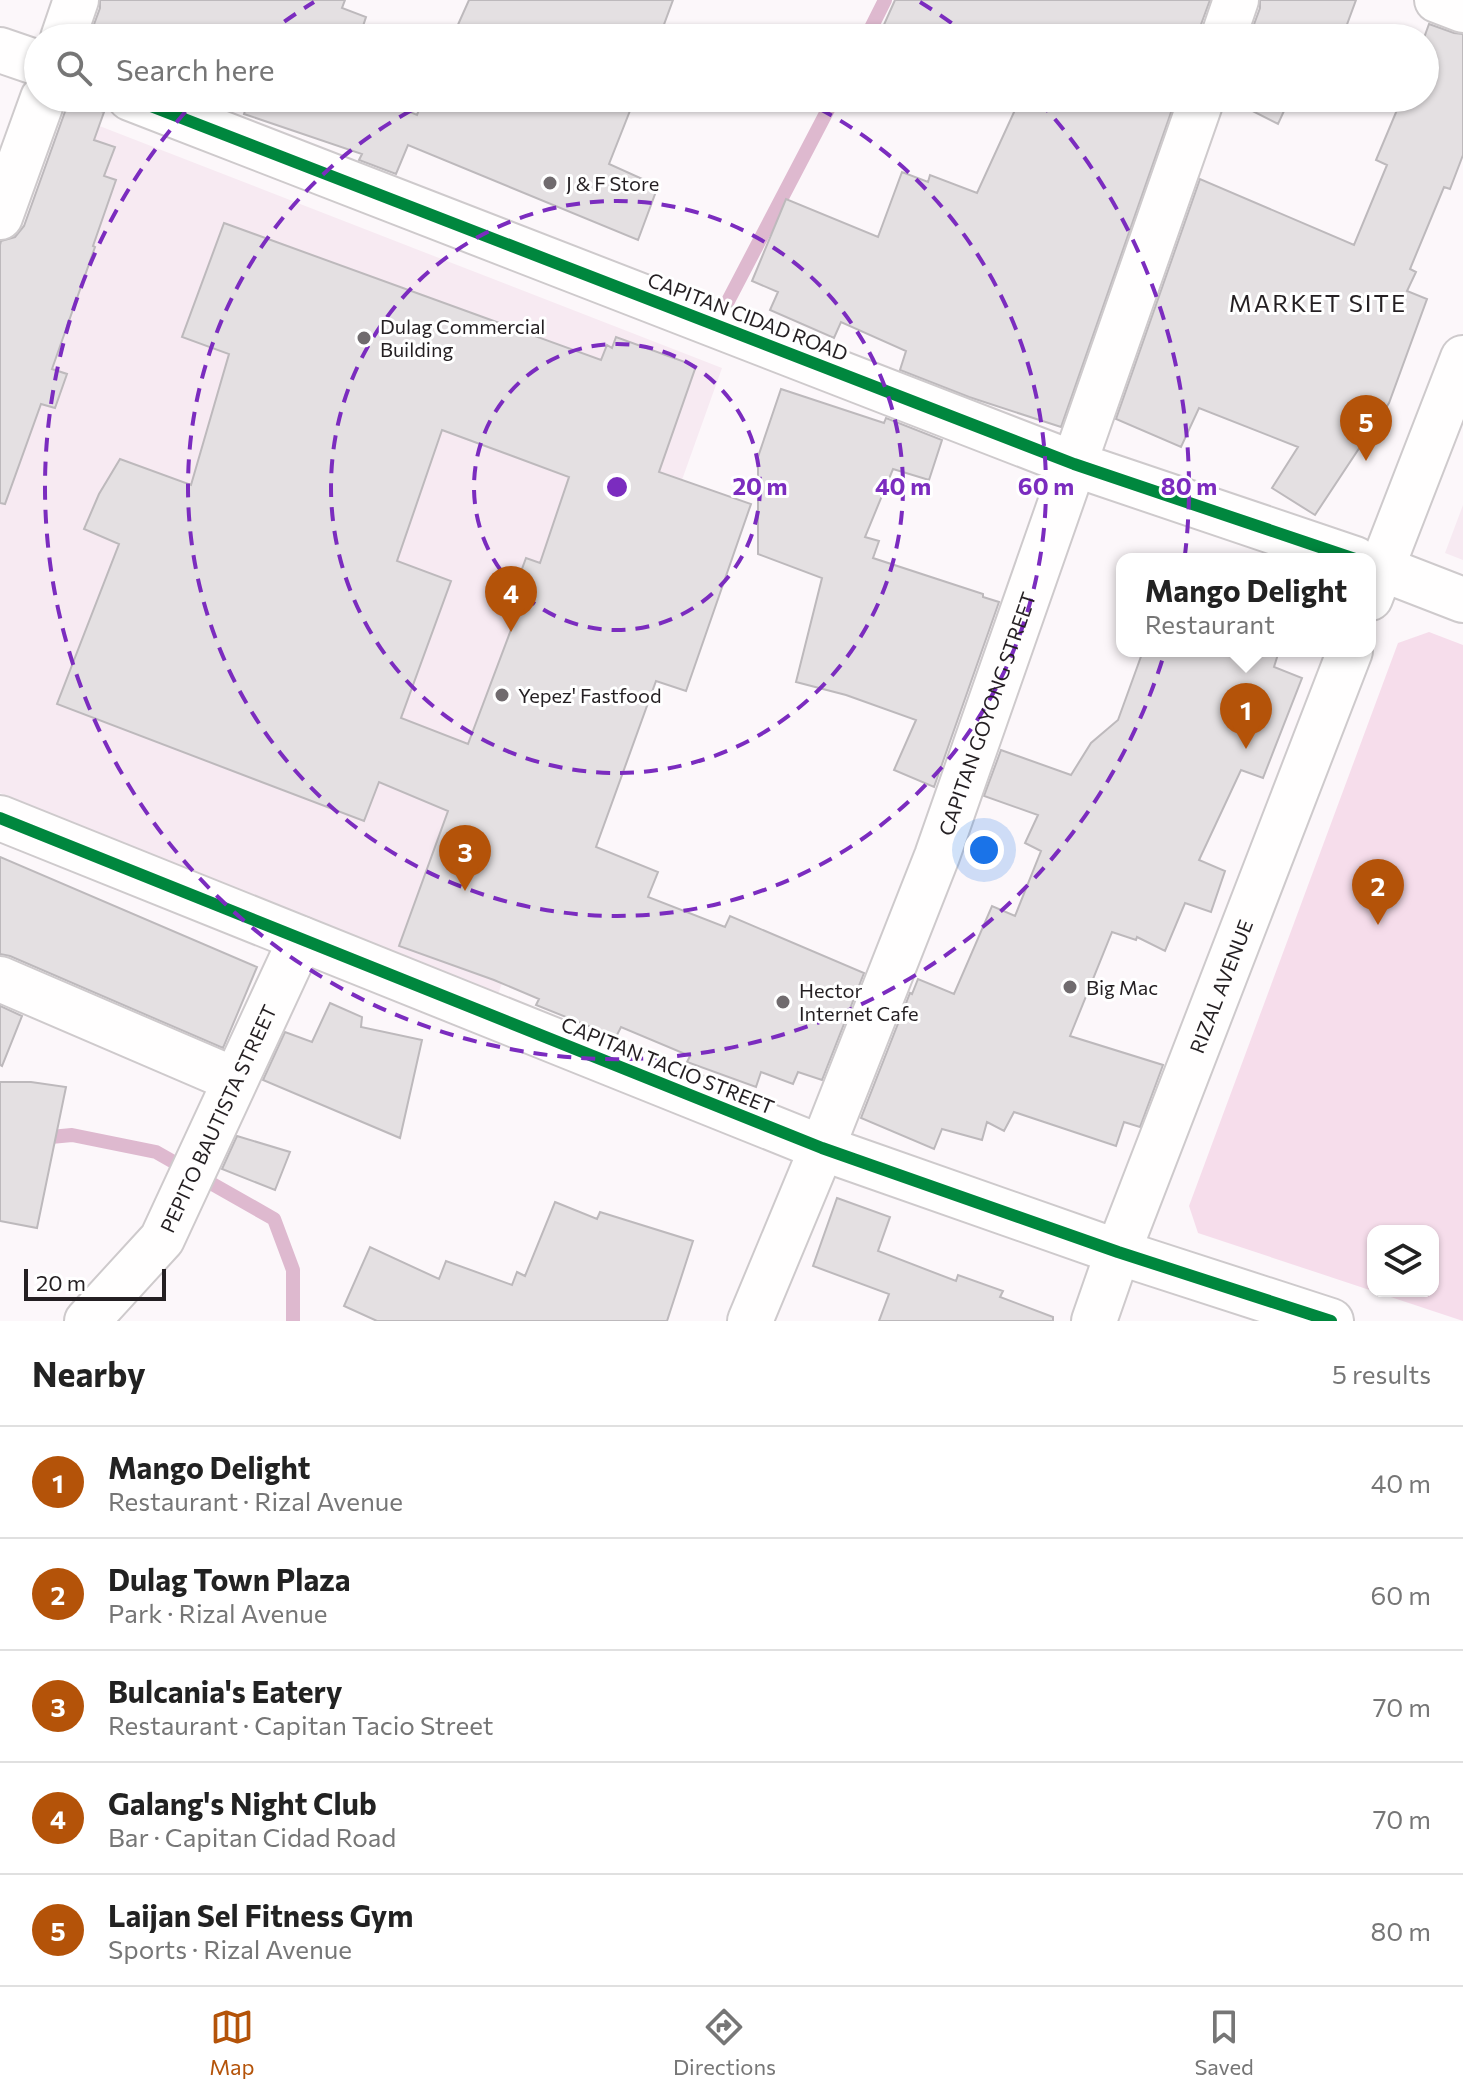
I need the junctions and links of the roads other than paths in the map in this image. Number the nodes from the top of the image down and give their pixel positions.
1 (76, 0) edge
2 (1236, 0) edge
3 (1437, 0) edge
4 (1463, 10) edge
5 (68, 24) edge
6 (1228, 24) edge
7 (0, 50) edge
8 (24, 58) edge
9 (38, 112) edge
10 (166, 112) edge
11 (1197, 112) edge
12 (0, 217) edge
13 (1463, 358) edge
14 (1074, 464) junction
15 (1317, 553) edge
16 (1376, 556) edge
17 (1376, 574) edge
18 (1463, 600) edge
19 (1348, 657) edge
20 (0, 818) edge
21 (301, 939) junction
22 (0, 979) edge
23 (235, 1080) junction
24 (822, 1148) junction
25 (1118, 1252) junction
26 (87, 1321) edge
27 (750, 1321) edge
28 (1094, 1321) edge
29 (1331, 1321) edge

1 - 5 street
2 - 6 street
3 - 4 street
7 - 8 street
9 - 12 street
10 - 14 street, CAPITAN CIDAD ROAD
11 - 14 street, CAPITAN GOYONG STREET
13 - 16 street
14 - 15 street, CAPITAN CIDAD ROAD
14 - 24 street, CAPITAN GOYONG STREET
17 - 18 street, CAPITAN CIDAD ROAD
19 - 25 street, RIZAL AVENUE
20 - 21 street, CAPITAN TACIO STREET
21 - 23 street, PEPITO BAUTISTA STREET
21 - 24 street, CAPITAN TACIO STREET
22 - 23 street
23 - 26 street, PEPITO BAUTISTA STREET
24 - 25 street, CAPITAN TACIO STREET
24 - 27 street, CAPITAN GOYONG STREET
25 - 28 street, RIZAL AVENUE
25 - 29 street, CAPITAN TACIO STREET

